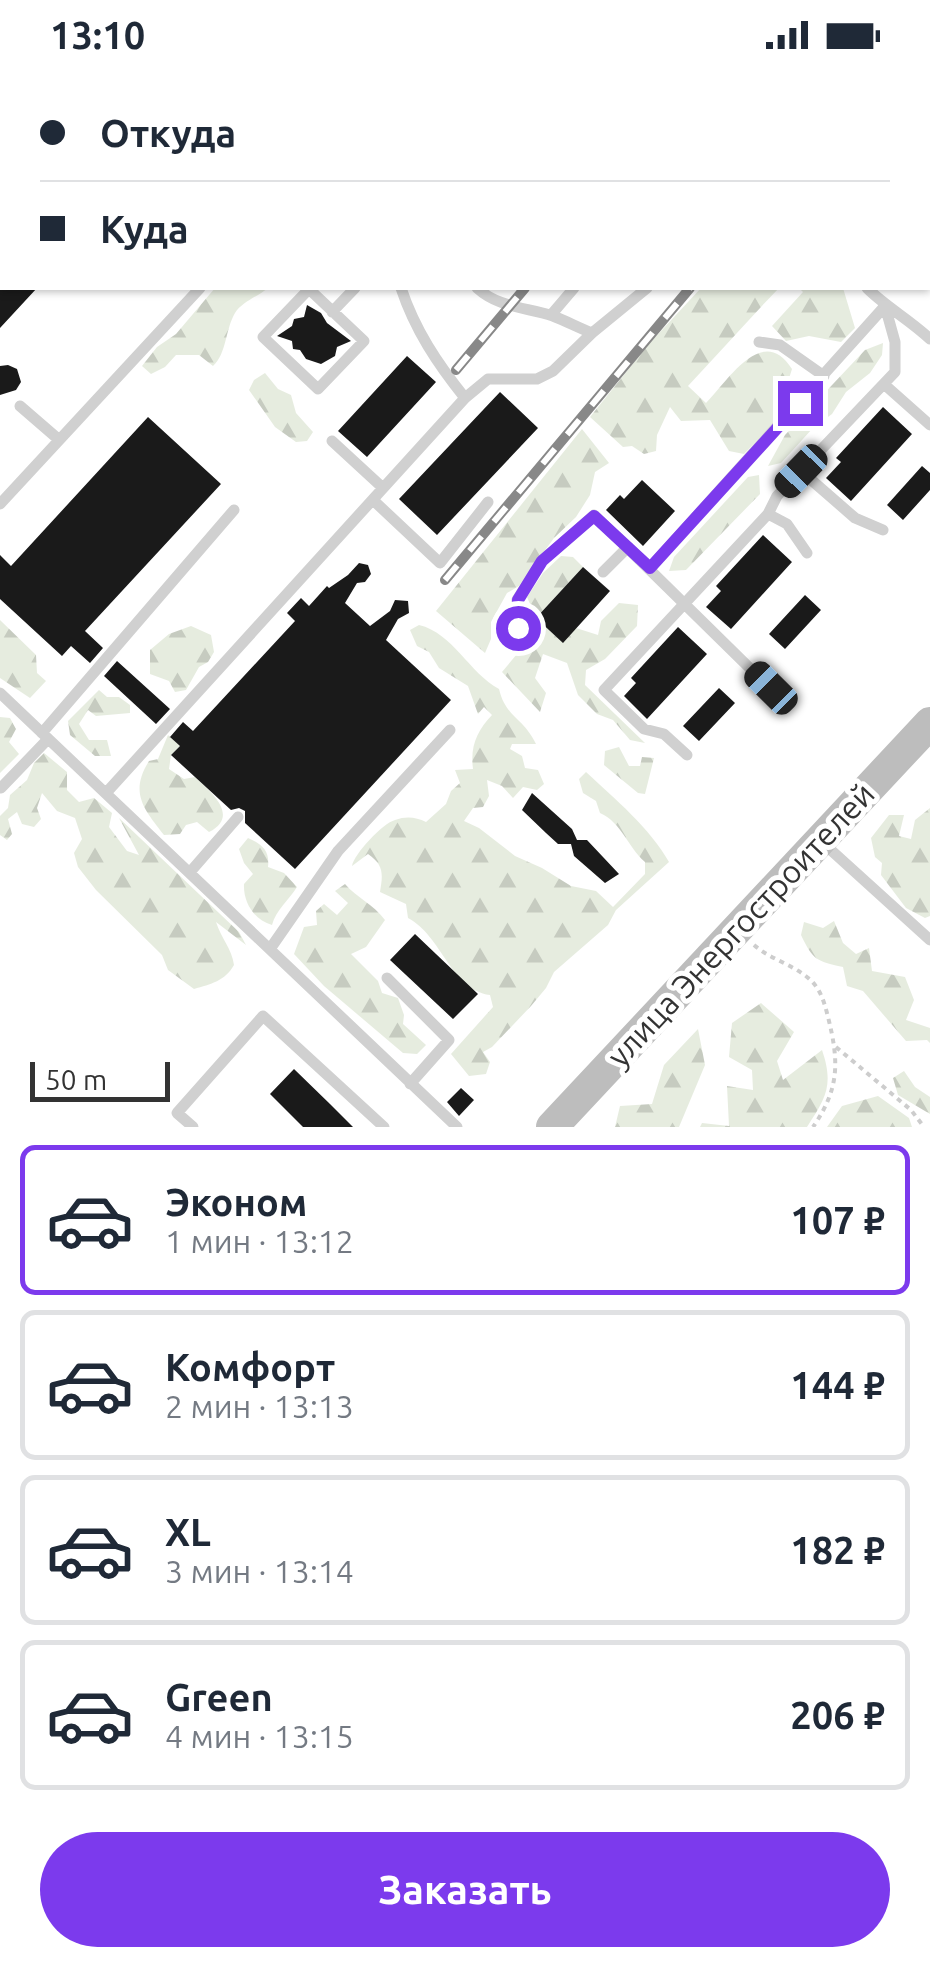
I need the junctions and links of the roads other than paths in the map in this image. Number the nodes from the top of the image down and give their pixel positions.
1 (198, 290) edge
2 (307, 290) edge
3 (309, 290) edge
4 (352, 290) edge
5 (401, 290) edge
6 (479, 290) edge
7 (572, 290) edge
8 (645, 290) edge
9 (869, 290) edge
10 (885, 306) junction
11 (332, 312) junction
12 (551, 315) junction
13 (592, 333) junction
14 (930, 339) edge
15 (759, 342) dead end
16 (824, 376) junction
17 (885, 385) junction
18 (465, 398) junction
19 (20, 406) dead end
20 (930, 425) edge
21 (57, 438) junction
22 (332, 441) dead end
23 (801, 471) junction
24 (383, 488) junction
25 (373, 500) junction
26 (488, 502) dead end
27 (0, 504) edge
28 (234, 510) dead end
29 (768, 514) junction
30 (883, 530) dead end
31 (628, 547) junction
32 (807, 552) dead end
33 (650, 568) junction
34 (603, 572) dead end
35 (685, 603) junction
36 (518, 628) dead end
37 (771, 688) dead end
38 (0, 692) edge
39 (930, 723) edge
40 (450, 730) dead end
41 (45, 736) junction
42 (687, 754) dead end
43 (1, 788) edge
44 (106, 793) junction
45 (238, 817) dead end
46 (821, 841) junction
47 (190, 871) junction
48 (930, 940) edge
49 (270, 949) junction
50 (388, 978) dead end
51 (410, 1084) junction
52 (193, 1127) edge
53 (384, 1127) edge
54 (457, 1127) edge
55 (552, 1127) edge

1 - 21 lane
2 - 11 lane
3 - 11 lane
4 - 11 lane
5 - 18 lane
6 - 12 lane
7 - 12 lane
8 - 13 lane
9 - 10 lane
10 - 14 lane
10 - 16 lane
10 - 17 lane
12 - 13 lane
13 - 18 lane
15 - 16 lane
16 - 33 lane
17 - 20 lane
17 - 23 lane
18 - 24 lane
19 - 21 lane
21 - 27 lane
22 - 24 lane
23 - 29 lane
23 - 30 lane
24 - 25 lane
25 - 26 lane
25 - 44 lane
28 - 41 lane
29 - 32 lane
29 - 35 lane
31 - 33 lane
31 - 34 lane
31 - 36 lane
33 - 35 lane
35 - 37 lane
35 - 42 lane
38 - 41 lane
39 - 46 main road, улица Энергостроителей
40 - 49 lane
41 - 43 lane
41 - 44 lane
44 - 47 lane
45 - 47 lane
46 - 48 lane
46 - 55 main road, улица Энергостроителей
47 - 49 lane
49 - 51 lane
50 - 51 lane
51 - 54 lane
52 - 53 lane

